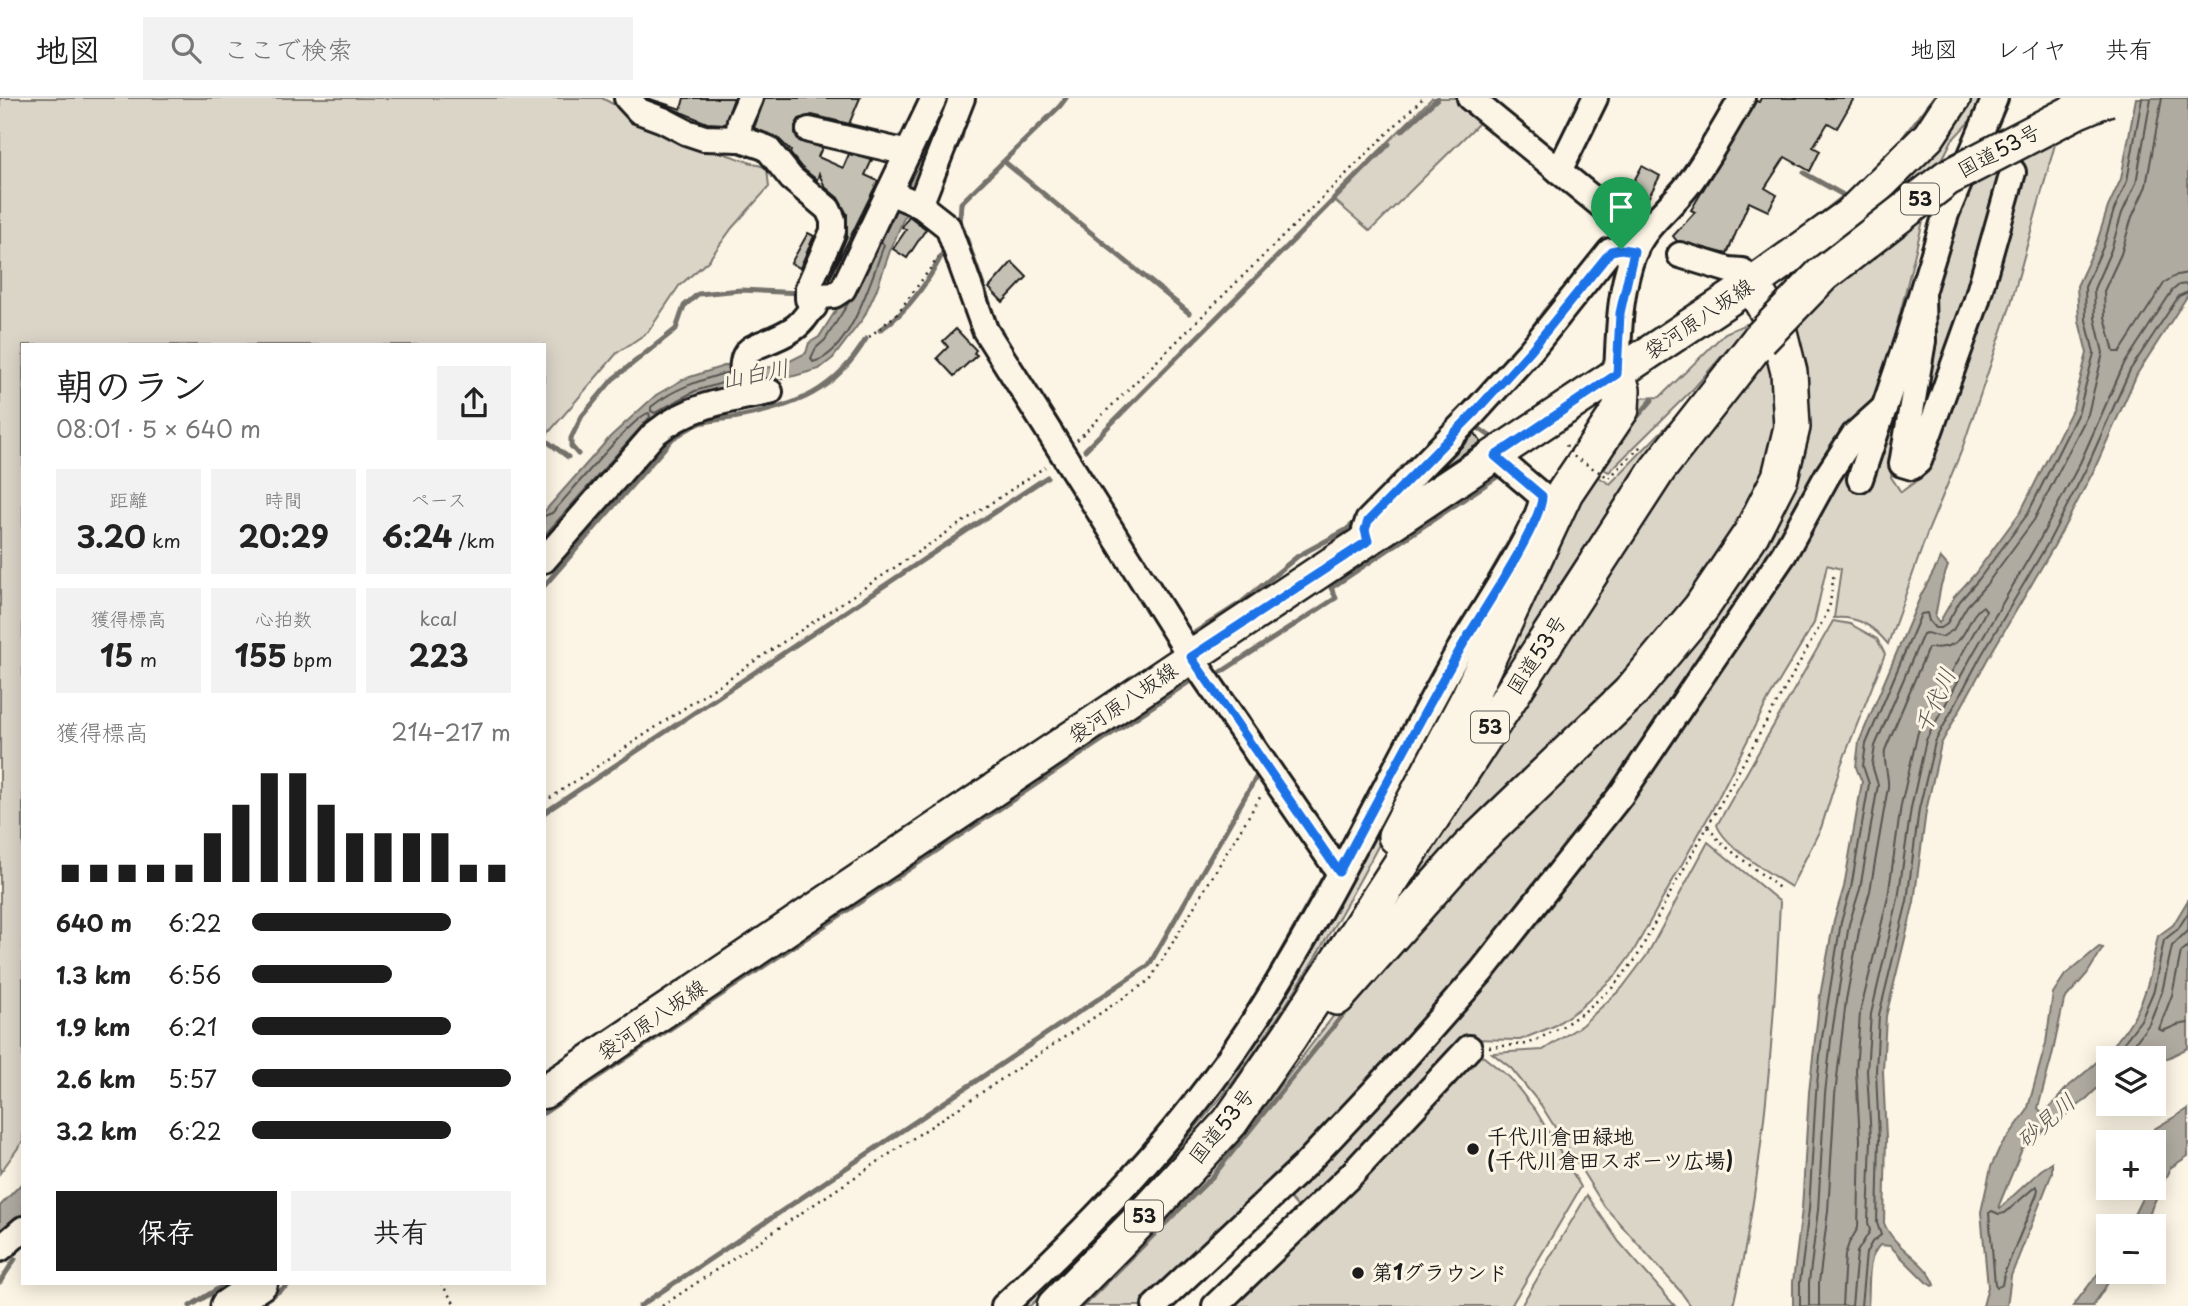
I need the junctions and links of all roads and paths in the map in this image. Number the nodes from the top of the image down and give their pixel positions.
1 (627, 98) edge
2 (750, 98) edge
3 (934, 98) edge
4 (962, 98) edge
5 (1423, 98) edge
6 (1470, 98) edge
7 (1595, 98) edge
8 (1742, 98) edge
9 (1954, 98) edge
10 (1995, 98) edge
11 (2107, 98) edge
12 (809, 130) dead end
13 (738, 139) junction
14 (908, 153) junction
15 (1559, 171) junction
16 (2013, 172) dead end
17 (889, 192) junction
18 (920, 205) junction
19 (1638, 245) junction
20 (941, 251) dead end
21 (1680, 255) dead end
22 (1752, 284) junction
23 (1922, 293) junction
24 (814, 307) junction
25 (869, 337) dead end
26 (1617, 374) junction
27 (1884, 408) junction
28 (1566, 445) dead end
29 (1063, 455) junction
30 (1495, 456) junction
31 (1609, 478) dead end
32 (1860, 479) dead end
33 (1368, 541) junction
34 (546, 558) edge
35 (1834, 572) dead end
36 (1191, 657) junction
37 (1272, 777) junction
38 (546, 801) edge
39 (1708, 827) junction
40 (1339, 872) junction
41 (1782, 890) dead end
42 (1289, 1037) junction
43 (1469, 1048) joint
44 (546, 1091) edge
45 (1230, 1122) junction
46 (21, 1231) edge
47 (0, 1249) edge
48 (258, 1285) edge
49 (442, 1285) edge
50 (227, 1306) edge
51 (457, 1306) edge
52 (662, 1306) edge
53 (1004, 1306) edge
54 (1055, 1306) edge
55 (1155, 1306) edge
56 (1215, 1306) edge

1 - 13 street
2 - 13 street
3 - 14 street
4 - 18 street
5 - 29 path
6 - 15 street
7 - 15 street
8 - 19 street
9 - 22 main road, 袋河原八坂線
10 - 23 street
11 - 42 highway, 国道53号 / 53, bridge
12 - 14 street
13 - 24 street
14 - 17 street
15 - 19 street
16 - 23 street
17 - 18 street
17 - 24 street
18 - 29 street
19 - 26 street
19 - 33 street
20 - 25 path
21 - 22 street
22 - 26 main road, 袋河原八坂線
22 - 45 highway
23 - 27 street
24 - 34 street
26 - 30 main road, 袋河原八坂線
26 - 42 highway
27 - 32 street
27 - 55 street
28 - 31 path, bridge
29 - 36 street
29 - 38 path
30 - 33 main road, 袋河原八坂線
30 - 40 street
33 - 36 main road, 袋河原八坂線
35 - 39 path
36 - 37 street
36 - 44 main road, 袋河原八坂線
37 - 40 street
37 - 52 path
39 - 41 path
39 - 43 path
40 - 53 street
42 - 45 highway, 国道53号 / 53
43 - 56 street
45 - 54 highway, 国道53号 / 53
46 - 47 street
48 - 50 main road
49 - 51 path

